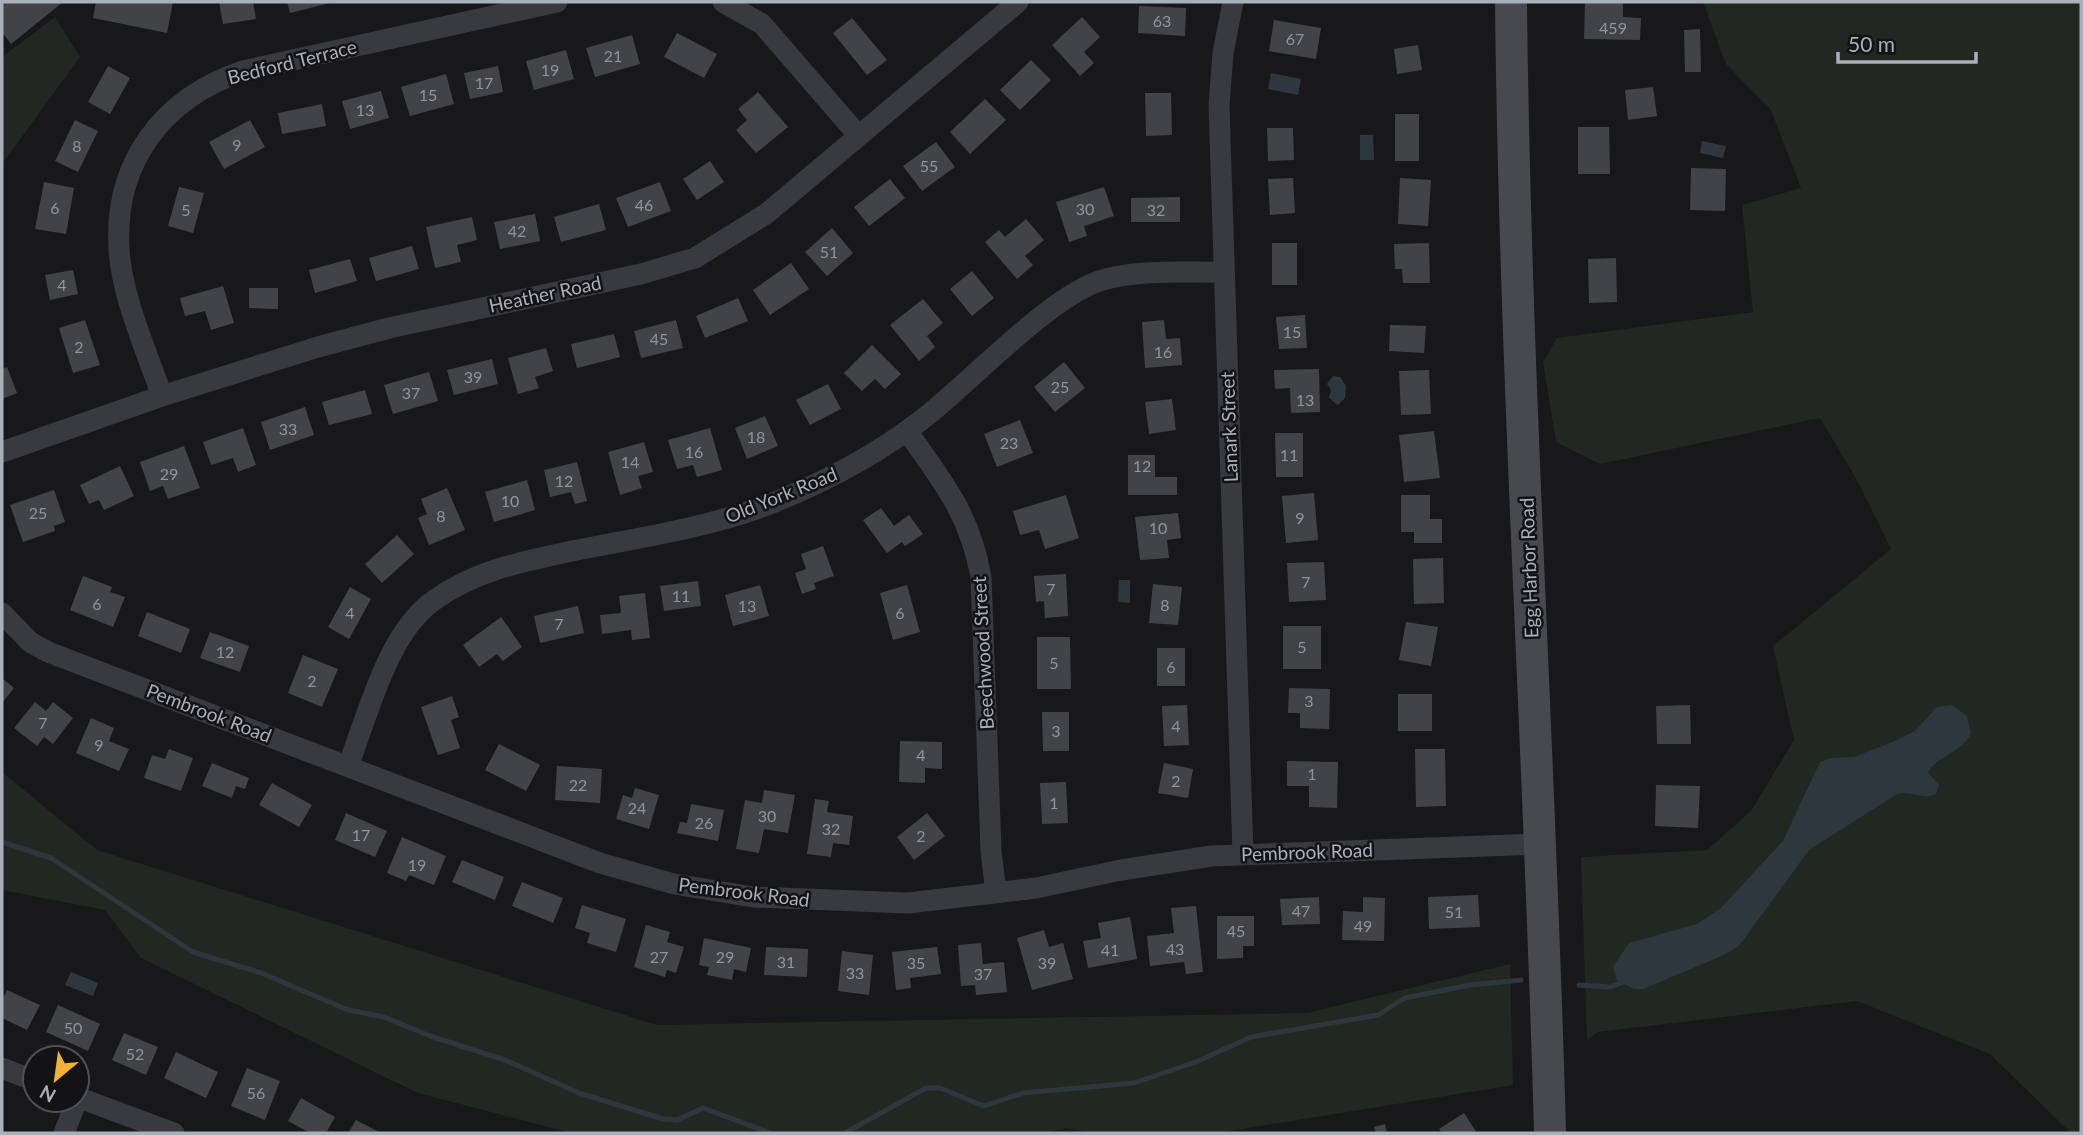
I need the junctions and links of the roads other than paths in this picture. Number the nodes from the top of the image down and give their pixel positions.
1 (557, 2) edge
2 (723, 2) edge
3 (1018, 2) edge
4 (1233, 2) edge
5 (1511, 2) edge
6 (858, 135) junction
7 (1224, 272) junction
8 (162, 396) junction
9 (907, 431) junction
10 (2, 452) edge
11 (2, 613) edge
12 (348, 766) junction
13 (1539, 844) junction
14 (1243, 853) junction
15 (996, 893) junction
16 (2, 1068) edge
17 (21, 1075) edge
18 (91, 1103) edge
19 (71, 1114) edge
20 (64, 1133) edge
21 (174, 1133) edge
22 (1550, 1133) edge

1 - 8 street, Bedford Terrace
2 - 6 street
3 - 6 street, Heather Road
4 - 7 street, Lanark Street
5 - 13 main road, Egg Harbor Road
6 - 8 street, Heather Road
7 - 9 street, Old York Road
7 - 14 street, Lanark Street
8 - 10 street, Heather Road
9 - 12 street, Old York Road
9 - 15 street, Beechwood Street
11 - 12 street, Pembrook Road
12 - 15 street, Pembrook Road
13 - 14 street, Pembrook Road
13 - 22 main road, Egg Harbor Road
14 - 15 street, Pembrook Road
16 - 17 street
18 - 21 street
19 - 20 street

